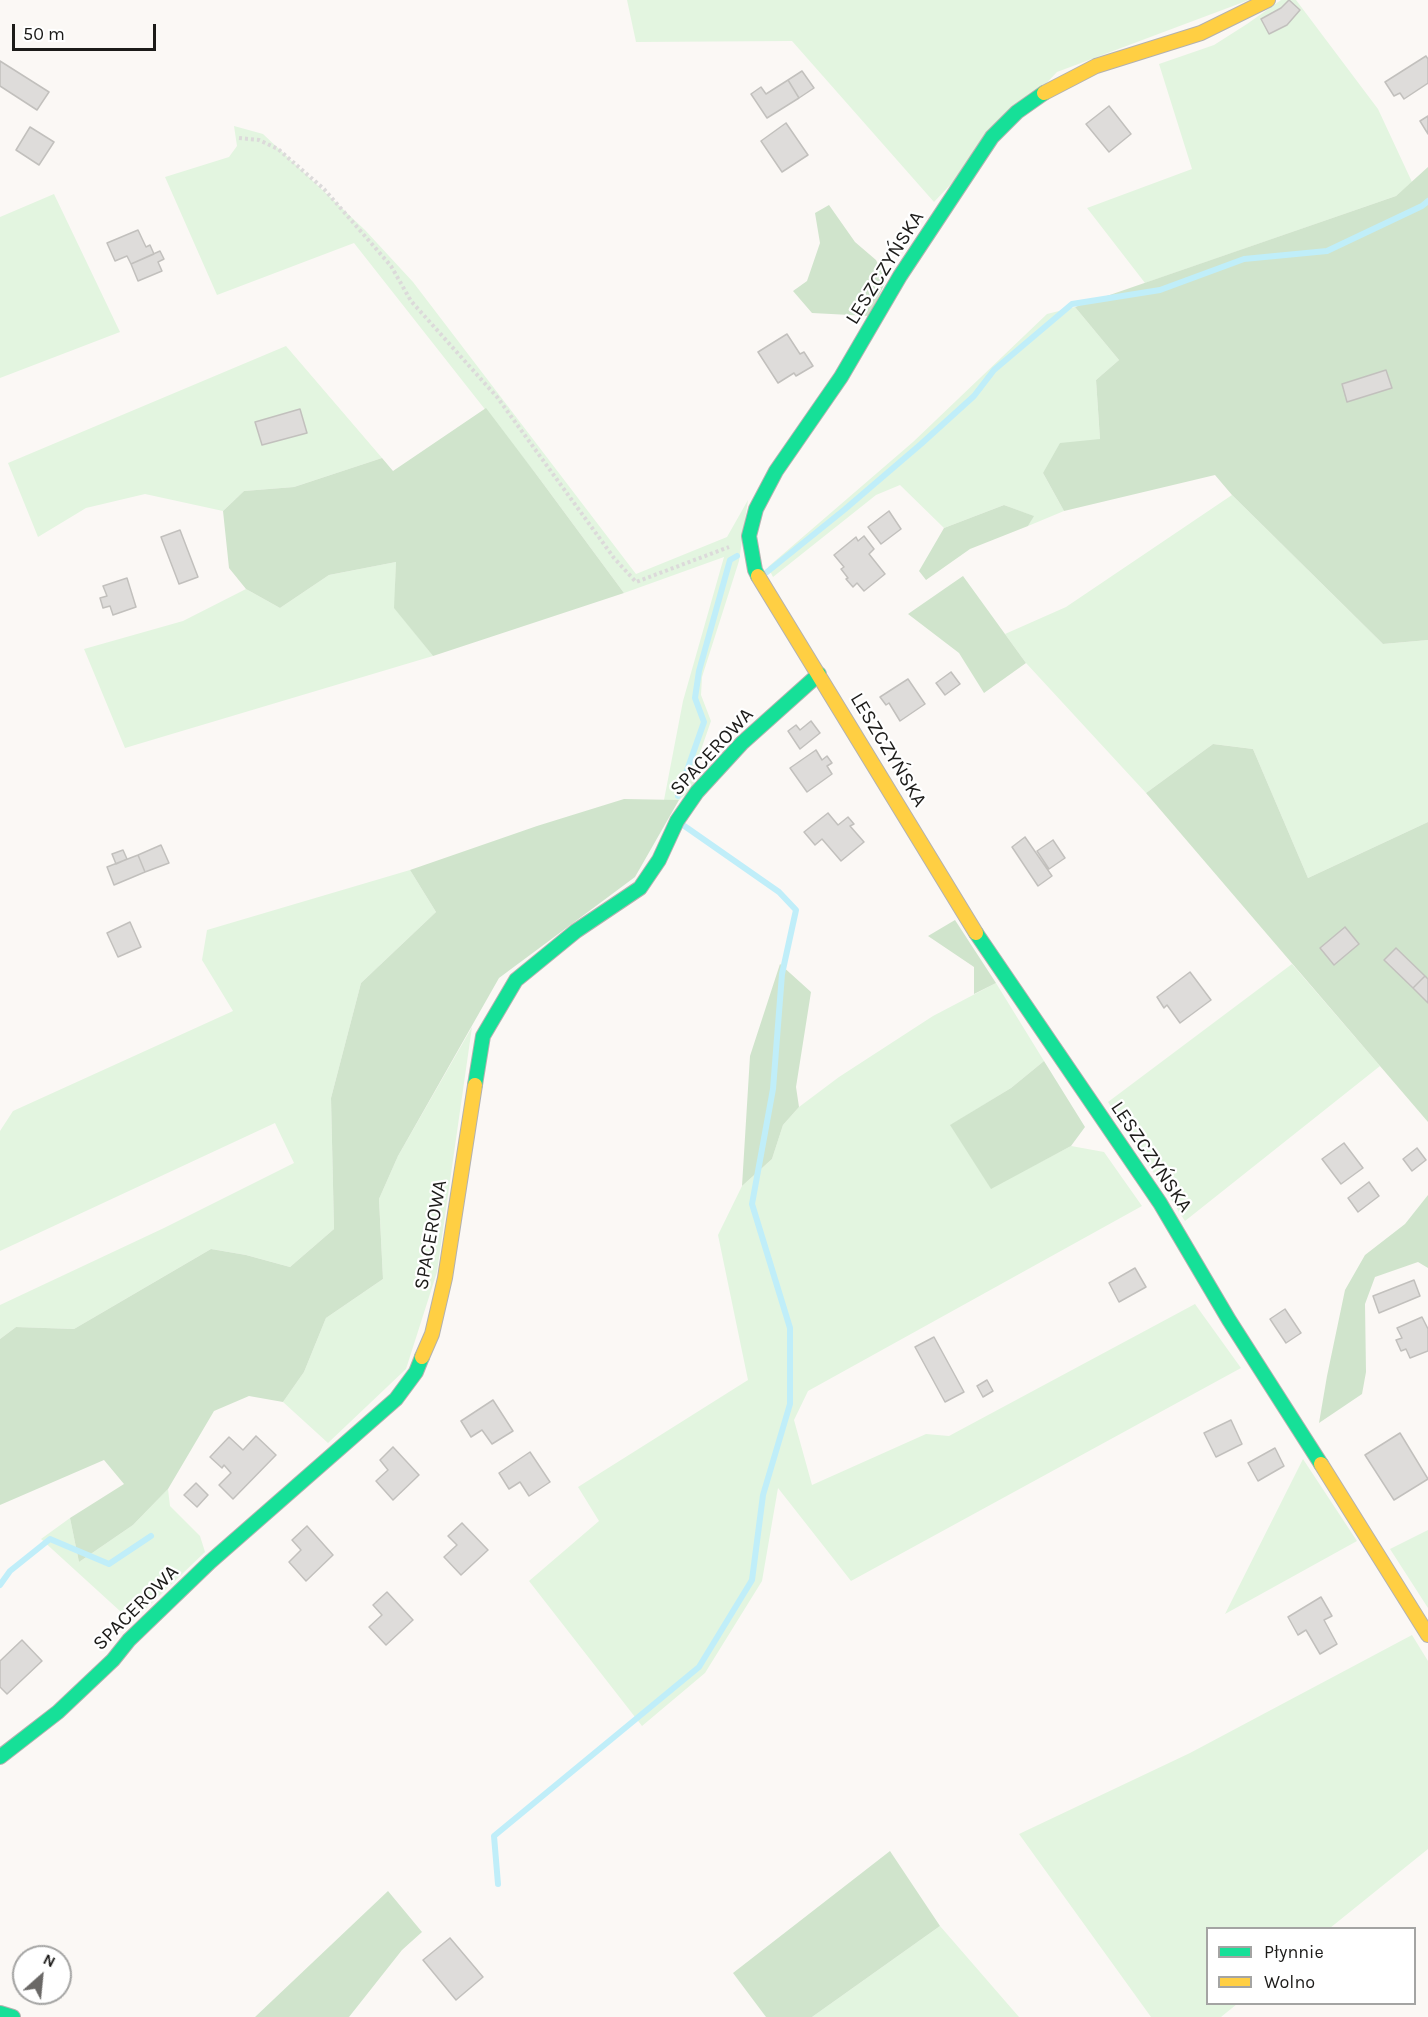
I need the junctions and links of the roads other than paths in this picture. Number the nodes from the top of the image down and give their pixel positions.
1 (1268, 0) edge
2 (819, 674) junction
3 (1428, 1635) edge
4 (0, 1757) edge
5 (0, 2013) edge
6 (13, 2017) edge

1 - 2 street, LESZCZYŃSKA
2 - 3 street, LESZCZYŃSKA
2 - 4 street, SPACEROWA
5 - 6 street

